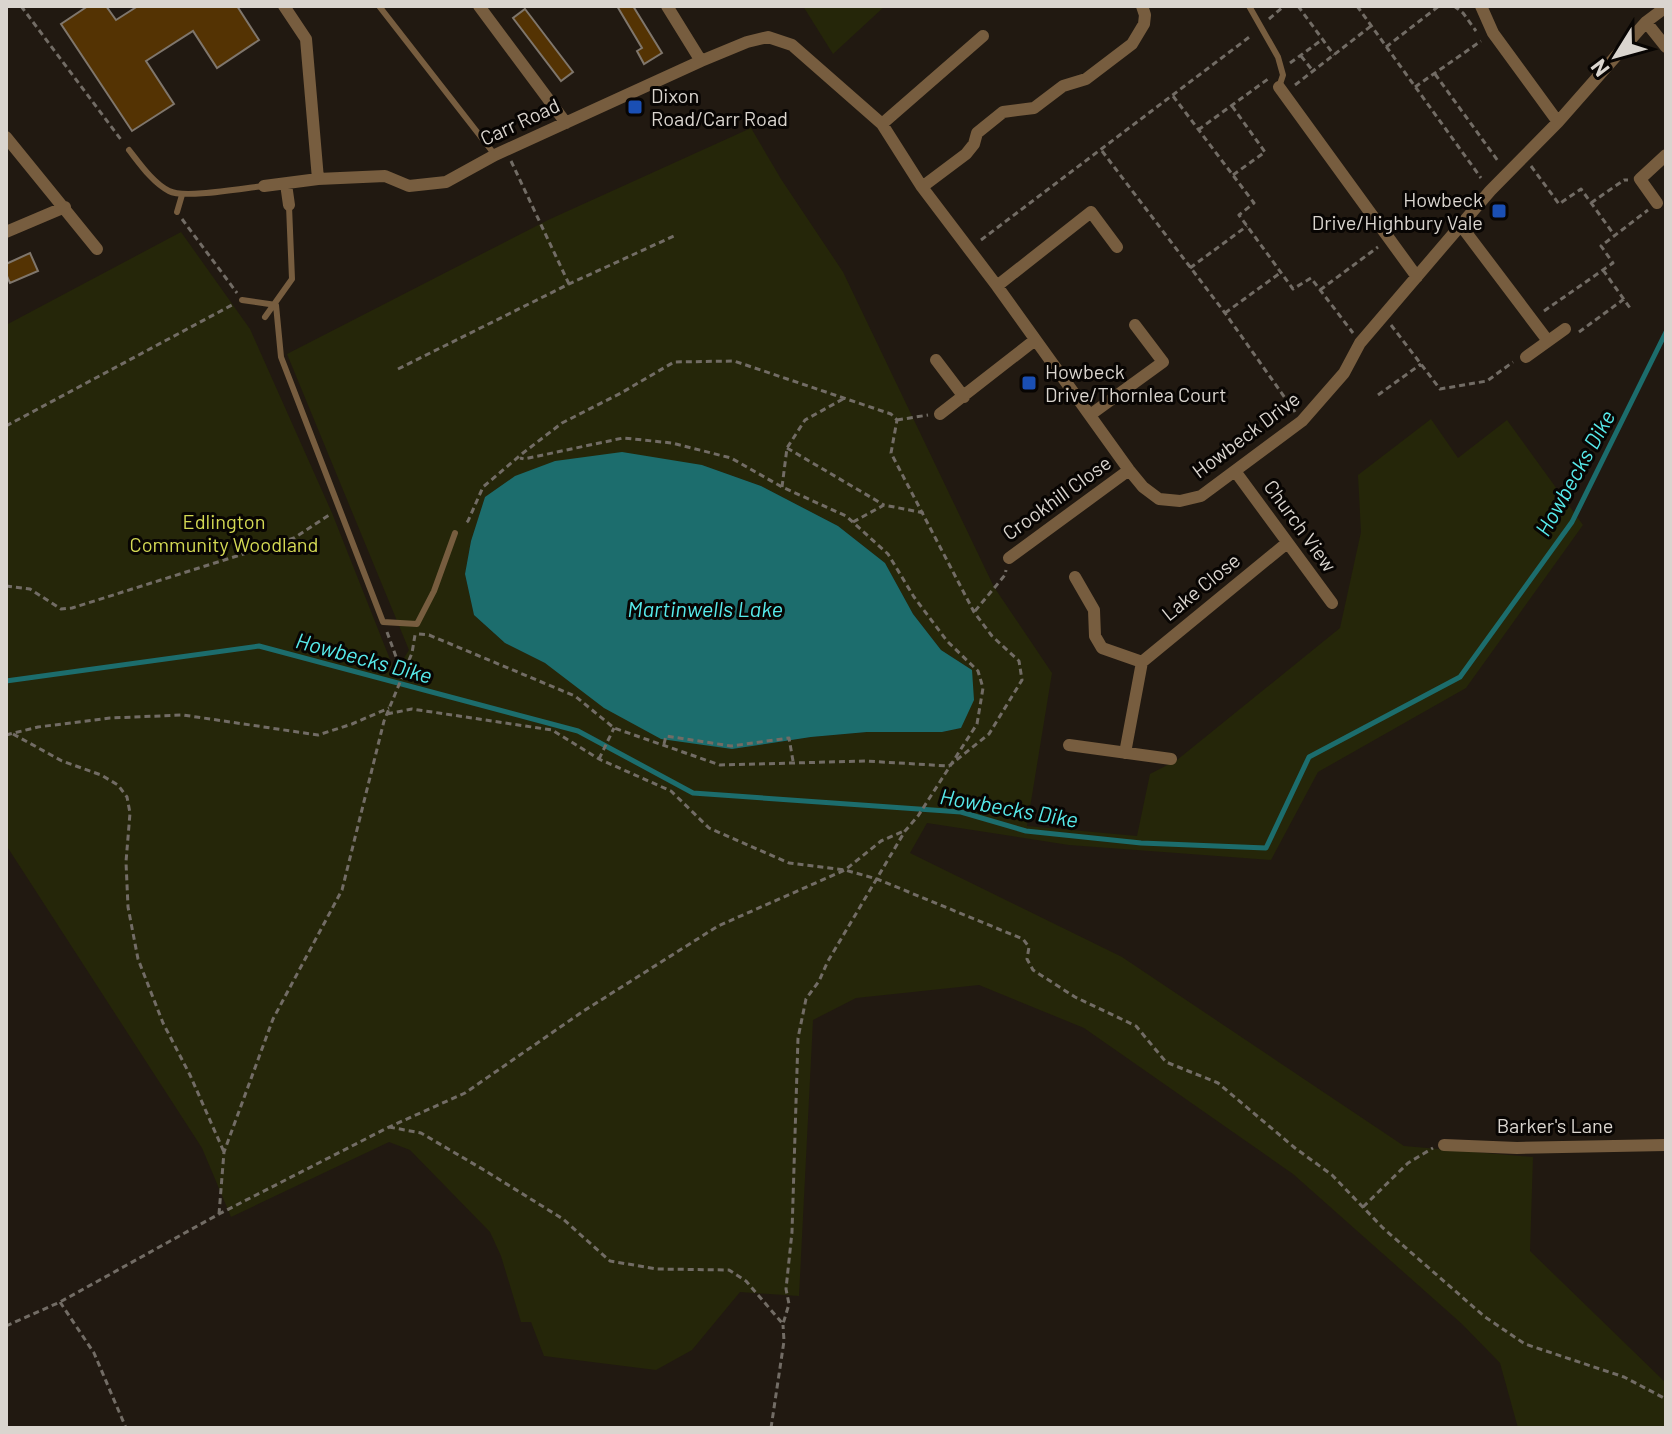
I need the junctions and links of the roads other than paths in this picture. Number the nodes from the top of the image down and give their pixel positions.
1 (284, 6) edge
2 (379, 6) edge
3 (479, 6) edge
4 (667, 6) edge
5 (1142, 6) edge
6 (1249, 6) edge
7 (1481, 6) edge
8 (1666, 7) edge
9 (1646, 22) junction
10 (983, 36) dead end
11 (1666, 47) edge
12 (701, 61) junction
13 (1282, 91) joint
14 (1558, 122) junction
15 (566, 123) junction
16 (882, 124) junction
17 (6, 137) edge
18 (129, 150) road end
19 (501, 152) junction
20 (1666, 155) edge
21 (318, 179) junction
22 (286, 184) junction
23 (264, 186) joint
24 (922, 187) junction
25 (182, 195) junction
26 (1657, 203) road end
27 (289, 205) joint
28 (65, 207) junction
29 (177, 212) road end
30 (1462, 227) junction
31 (6, 232) edge
32 (1117, 247) dead end
33 (97, 249) dead end
34 (1417, 277) junction
35 (997, 286) junction
36 (242, 300) road end
37 (276, 305) junction
38 (265, 317) dead end
39 (1135, 325) dead end
40 (1565, 329) road end
41 (1035, 340) junction
42 (1548, 341) junction
43 (1526, 357) road end
44 (936, 360) dead end
45 (964, 397) junction
46 (940, 414) road end
47 (1090, 415) junction
48 (1129, 470) junction
49 (1235, 471) junction
50 (455, 533) road end
51 (1287, 543) junction
52 (1009, 558) road end
53 (1075, 577) dead end
54 (1332, 603) dead end
55 (1142, 662) junction
56 (1069, 745) dead end
57 (1125, 753) junction
58 (1171, 759) dead end
59 (1444, 1145) road end
60 (1666, 1145) edge

1 - 21 street
2 - 19 lane
3 - 15 street
4 - 12 street
5 - 24 street
6 - 13 lane
7 - 14 street
8 - 9 street, Howbeck Drive
9 - 11 street
9 - 14 street, Howbeck Drive
10 - 16 street
12 - 15 street, Carr Road
12 - 16 street, Howbeck Drive
13 - 34 street
14 - 30 street, Howbeck Drive
15 - 19 street, Carr Road
16 - 24 street, Howbeck Drive
17 - 28 street
18 - 25 lane
19 - 21 street, Carr Road
20 - 26 street
21 - 22 street, Carr Road
22 - 23 street, Carr Road
22 - 27 street
23 - 25 lane
24 - 35 street, Howbeck Drive
25 - 29 lane
27 - 37 lane
28 - 31 street
28 - 33 street
30 - 34 street, Howbeck Drive
30 - 42 street
32 - 35 street
34 - 49 street, Howbeck Drive
35 - 41 street, Howbeck Drive
36 - 37 lane
37 - 38 lane
37 - 50 lane
39 - 47 street
40 - 42 street
41 - 45 street
41 - 47 street, Howbeck Drive
42 - 43 street
44 - 45 street
45 - 46 street
47 - 48 street, Howbeck Drive
48 - 49 street, Howbeck Drive
48 - 52 street, Crookhill Close
49 - 51 street, Church View
51 - 54 street, Church View
51 - 55 street, Lake Close
53 - 55 street
55 - 57 street
56 - 57 street
57 - 58 street
59 - 60 street, Barker's Lane

